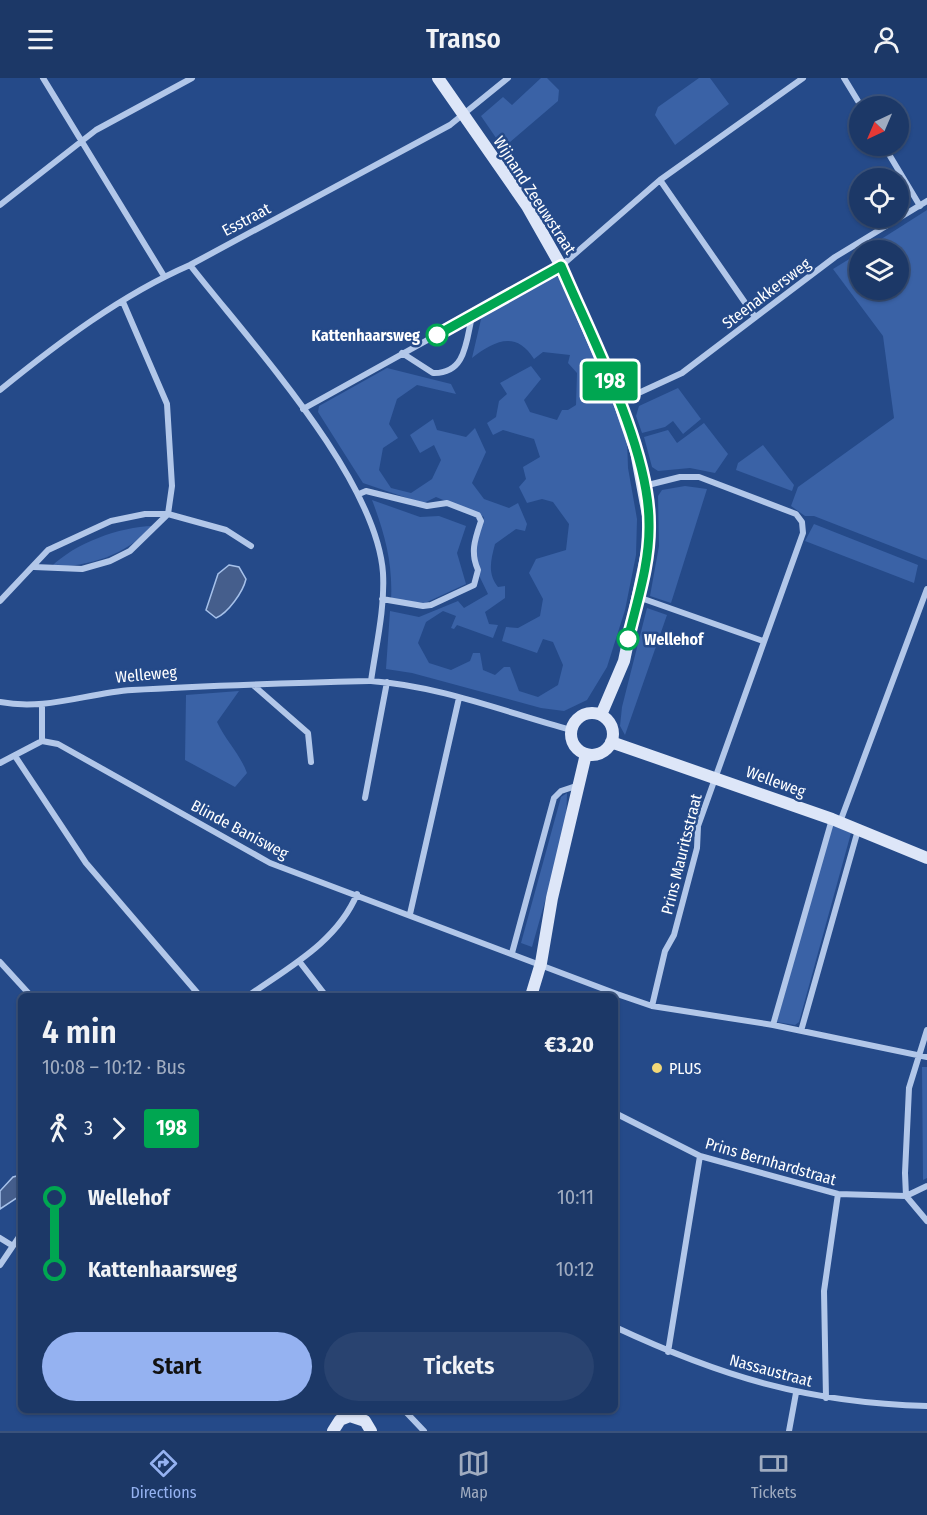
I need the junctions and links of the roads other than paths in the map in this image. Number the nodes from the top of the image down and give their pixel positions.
1 (43, 78) edge
2 (192, 78) edge
3 (438, 78) edge
4 (508, 78) edge
5 (803, 78) edge
6 (844, 78) edge
7 (855, 96) edge
8 (464, 116) junction
9 (83, 141) junction
10 (890, 156) edge
11 (660, 180) junction
12 (927, 201) edge
13 (0, 205) edge
14 (920, 206) junction
15 (189, 265) junction
16 (561, 266) junction
17 (164, 276) junction
18 (123, 302) junction
19 (472, 316) junction
20 (755, 317) junction
21 (402, 353) junction
22 (0, 390) edge
23 (619, 402) junction
24 (303, 409) junction
25 (644, 486) junction
26 (359, 494) junction
27 (168, 514) junction
28 (251, 546) dead end
29 (34, 567) junction
30 (927, 589) edge
31 (638, 597) junction
32 (382, 598) junction
33 (0, 601) edge
34 (763, 641) junction
35 (371, 681) junction
36 (387, 682) junction
37 (252, 684) junction
38 (459, 698) junction
39 (0, 702) edge
40 (42, 705) junction
41 (601, 715) junction
42 (571, 730) junction
43 (42, 741) junction
44 (611, 742) junction
45 (586, 754) junction
46 (15, 756) junction
47 (311, 762) dead end
48 (0, 764) edge
49 (715, 776) junction
50 (580, 784) junction
51 (365, 798) dead end
52 (836, 821) junction
53 (858, 829) junction
54 (927, 858) edge
55 (357, 894) junction
56 (410, 914) junction
57 (512, 953) junction
58 (299, 961) junction
59 (0, 962) edge
60 (541, 963) junction
61 (28, 993) edge
62 (197, 993) edge
63 (252, 993) edge
64 (324, 993) edge
65 (532, 993) edge
66 (611, 993) edge
67 (618, 996) edge
68 (652, 1006) junction
69 (773, 1025) junction
70 (927, 1030) edge
71 (801, 1031) junction
72 (919, 1057) junction
73 (927, 1057) edge
74 (618, 1115) edge
75 (700, 1156) junction
76 (927, 1186) edge
77 (838, 1194) junction
78 (906, 1196) junction
79 (927, 1221) edge
80 (0, 1238) edge
81 (18, 1238) edge
82 (13, 1246) junction
83 (0, 1265) edge
84 (618, 1328) edge
85 (668, 1352) junction
86 (796, 1393) junction
87 (826, 1398) junction
88 (927, 1406) edge
89 (407, 1413) edge
90 (363, 1414) edge
91 (333, 1431) edge
92 (371, 1431) edge
93 (424, 1431) edge
94 (789, 1431) edge

1 - 9 street
2 - 9 street
3 - 8 main road, Wijnand Zeeuwstraat
4 - 8 street, Esstraat
5 - 11 street
6 - 7 street
8 - 15 street, Esstraat
8 - 16 main road, Wijnand Zeeuwstraat
9 - 13 street
9 - 17 street
10 - 14 street
11 - 16 street
11 - 20 street
12 - 14 street, Steenakkersweg
14 - 20 street, Steenakkersweg
15 - 17 street, Esstraat
15 - 24 street
16 - 19 street
16 - 23 main road, Wijnand Zeeuwstraat
17 - 18 street, Esstraat
18 - 22 street, Esstraat
18 - 27 street
19 - 21 street
19 - 21 street
20 - 23 street, Steenakkersweg
21 - 24 street
23 - 25 main road, Wijnand Zeeuwstraat
24 - 26 street
25 - 31 main road, Wijnand Zeeuwstraat
25 - 34 street, Prins Mauritsstraat
26 - 32 street
26 - 32 street
27 - 28 street
27 - 29 street
27 - 29 street
29 - 33 street
30 - 52 street
31 - 34 street
31 - 41 main road, Wijnand Zeeuwstraat
32 - 35 street
34 - 49 street, Prins Mauritsstraat
35 - 36 street, Welleweg
35 - 37 street, Welleweg
36 - 38 street, Welleweg
36 - 51 street
37 - 40 street, Welleweg
37 - 47 street
38 - 42 street, Welleweg
38 - 56 street
39 - 40 street
40 - 43 street
41 - 42 main road
41 - 44 main road
42 - 45 main road
43 - 46 street
43 - 55 street, Blinde Banisweg
44 - 45 main road
44 - 49 main road, Welleweg
45 - 50 main road
46 - 48 street
46 - 62 street
49 - 52 main road, Welleweg
49 - 68 street, Prins Mauritsstraat
50 - 57 street
50 - 60 main road
52 - 53 main road, Welleweg
52 - 69 street
53 - 54 main road, Welleweg
53 - 71 street
55 - 56 street, Blinde Banisweg
55 - 58 street
56 - 57 street, Blinde Banisweg
57 - 60 street, Blinde Banisweg
58 - 63 street
58 - 64 street
59 - 61 street
60 - 65 main road
60 - 66 street, Blinde Banisweg
67 - 68 street, Blinde Banisweg
68 - 69 street, Blinde Banisweg
69 - 71 street, Blinde Banisweg
70 - 72 street
71 - 72 street, Blinde Banisweg
72 - 73 street, Blinde Banisweg
72 - 78 street
74 - 75 street, Prins Bernhardstraat
75 - 77 street, Prins Bernhardstraat
75 - 85 street
76 - 78 street, Prins Bernhardstraat
77 - 78 street, Prins Bernhardstraat
77 - 87 street
78 - 79 street
80 - 82 street
81 - 82 street
82 - 83 street
84 - 85 street, Nassaustraat
85 - 86 street, Nassaustraat
86 - 87 street, Nassaustraat
86 - 94 street
87 - 88 street, Nassaustraat
89 - 93 street
90 - 91 main road
90 - 92 main road

